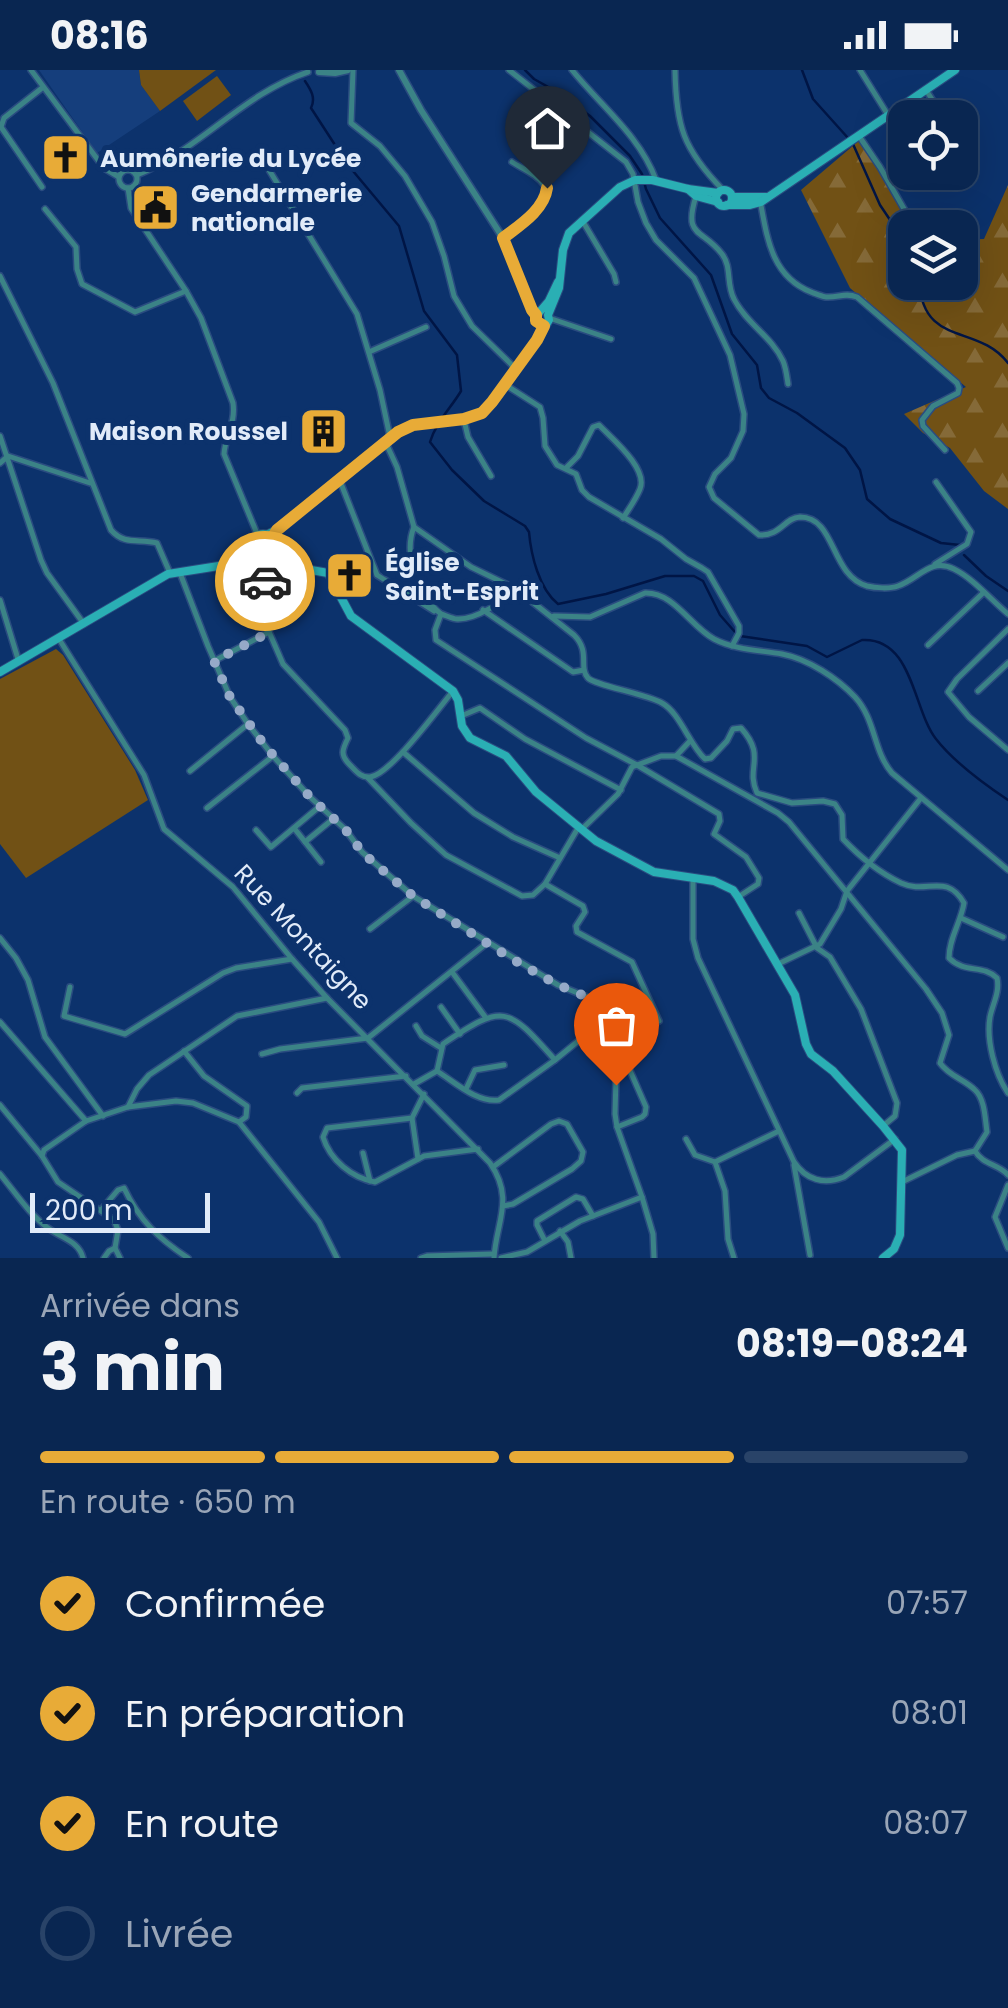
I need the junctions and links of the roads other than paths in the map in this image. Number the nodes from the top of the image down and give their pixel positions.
1 (31, 70) edge
2 (350, 70) edge
3 (400, 70) edge
4 (509, 70) edge
5 (572, 70) edge
6 (675, 70) edge
7 (860, 70) edge
8 (955, 70) edge
9 (324, 71) edge
10 (304, 72) edge
11 (43, 88) junction
12 (926, 90) junction
13 (911, 100) edge
14 (932, 100) edge
15 (888, 116) joint
16 (857, 137) junction
17 (262, 160) dead end
18 (512, 162) dead end
19 (137, 176) junction
20 (120, 177) junction
21 (637, 180) junction
22 (654, 180) junction
23 (42, 188) dead end
24 (128, 188) junction
25 (692, 193) junction
26 (724, 198) junction
27 (762, 198) junction
28 (45, 209) dead end
29 (905, 210) edge
30 (582, 220) junction
31 (503, 238) junction
32 (0, 276) edge
33 (616, 282) dead end
34 (186, 292) junction
35 (543, 318) junction
36 (426, 327) dead end
37 (611, 339) dead end
38 (369, 352) junction
39 (515, 368) junction
40 (504, 384) junction
41 (788, 384) dead end
42 (464, 419) junction
43 (0, 436) edge
44 (388, 439) junction
45 (945, 450) dead end
46 (8, 456) junction
47 (0, 463) edge
48 (566, 468) junction
49 (492, 476) dead end
50 (339, 479) junction
51 (936, 482) dead end
52 (92, 483) junction
53 (623, 518) junction
54 (414, 527) junction
55 (264, 548) junction
56 (932, 566) junction
57 (175, 572) junction
58 (516, 589) junction
59 (982, 592) junction
60 (0, 600) edge
61 (483, 610) junction
62 (439, 613) junction
63 (1008, 614) edge
64 (551, 616) junction
65 (84, 624) junction
66 (1008, 630) edge
67 (270, 632) junction
68 (58, 640) junction
69 (928, 645) dead end
70 (732, 646) junction
71 (214, 661) junction
72 (19, 662) junction
73 (1008, 663) edge
74 (584, 670) junction
75 (0, 672) edge
76 (453, 691) junction
77 (978, 691) dead end
78 (460, 716) junction
79 (248, 724) junction
80 (690, 741) junction
81 (1008, 750) edge
82 (402, 752) junction
83 (273, 756) junction
84 (676, 756) junction
85 (637, 765) junction
86 (190, 771) dead end
87 (368, 778) junction
88 (621, 790) junction
89 (922, 798) junction
90 (320, 806) junction
91 (207, 808) dead end
92 (333, 819) junction
93 (294, 828) junction
94 (579, 829) junction
95 (256, 830) dead end
96 (304, 842) junction
97 (560, 858) junction
98 (321, 862) dead end
99 (869, 862) junction
100 (1008, 870) edge
101 (693, 877) junction
102 (545, 884) junction
103 (847, 891) junction
104 (413, 896) junction
105 (738, 896) junction
106 (799, 913) dead end
107 (961, 918) junction
108 (370, 930) dead end
109 (1003, 937) dead end
110 (0, 938) edge
111 (487, 942) junction
112 (817, 948) junction
113 (292, 959) junction
114 (778, 964) junction
115 (451, 972) junction
116 (70, 987) dead end
117 (327, 998) junction
118 (441, 1007) dead end
119 (610, 1015) junction
120 (486, 1018) junction
121 (659, 1021) dead end
122 (0, 1022) edge
123 (416, 1026) dead end
124 (460, 1034) junction
125 (368, 1038) junction
126 (441, 1048) junction
127 (184, 1051) junction
128 (262, 1054) dead end
129 (618, 1056) junction
130 (555, 1060) junction
131 (504, 1064) dead end
132 (437, 1071) junction
133 (406, 1076) junction
134 (414, 1084) junction
135 (466, 1090) junction
136 (296, 1092) dead end
137 (424, 1094) junction
138 (1008, 1094) edge
139 (0, 1105) edge
140 (128, 1107) junction
141 (103, 1116) junction
142 (412, 1118) junction
143 (86, 1121) junction
144 (239, 1122) junction
145 (883, 1126) junction
146 (617, 1127) junction
147 (779, 1131) junction
148 (686, 1139) dead end
149 (895, 1139) junction
150 (478, 1149) junction
151 (975, 1151) junction
152 (363, 1153) dead end
153 (42, 1156) junction
154 (418, 1159) junction
155 (715, 1162) junction
156 (794, 1162) junction
157 (493, 1167) junction
158 (0, 1174) edge
159 (1008, 1176) edge
160 (370, 1181) junction
161 (902, 1182) junction
162 (1008, 1185) edge
163 (642, 1197) junction
164 (503, 1206) junction
165 (101, 1210) junction
166 (593, 1216) junction
167 (560, 1231) junction
168 (545, 1240) junction
169 (115, 1248) junction
170 (1008, 1248) edge
171 (810, 1255) dead end
172 (496, 1256) edge
173 (83, 1258) edge
174 (104, 1258) edge
175 (120, 1258) edge
176 (188, 1258) edge
177 (337, 1258) edge
178 (421, 1258) edge
179 (571, 1258) edge
180 (654, 1258) edge
181 (734, 1258) edge
182 (883, 1258) edge

1 - 11 street
2 - 9 street
2 - 39 street
3 - 31 street
4 - 21 street
5 - 22 street
6 - 26 street
7 - 15 street
8 - 12 main road
9 - 10 street
10 - 19 street
11 - 20 street
11 - 23 street
12 - 13 main road
12 - 14 street
15 - 16 main road
16 - 27 main road
16 - 29 street
17 - 38 street
18 - 31 street
19 - 20 street
19 - 24 street
20 - 24 street
21 - 22 main road
21 - 30 main road
21 - 56 street
22 - 25 main road
24 - 34 street
25 - 26 main road
25 - 41 street
26 - 27 main road
27 - 45 street
28 - 34 street
30 - 33 street
30 - 35 main road
31 - 35 street
32 - 52 street
34 - 55 street
35 - 37 street
35 - 39 main road
36 - 38 street
38 - 44 street
39 - 40 main road
40 - 42 main road
40 - 48 street
42 - 44 main road
42 - 49 street
43 - 46 street
44 - 50 main road
44 - 54 street
46 - 47 street
46 - 52 street
46 - 65 street
48 - 53 street
48 - 53 street
50 - 55 main road
50 - 62 street
51 - 56 street
52 - 57 street
53 - 70 street
54 - 58 street
54 - 62 street
55 - 57 main road
55 - 67 street
55 - 76 main road
56 - 59 street
57 - 65 main road
57 - 71 street
58 - 61 street
58 - 64 street
59 - 63 street
59 - 69 street
60 - 72 street
61 - 62 street
61 - 74 street
62 - 85 street
64 - 70 street
64 - 74 street
65 - 68 main road
66 - 81 street
67 - 71 street
67 - 87 street
68 - 72 main road
68 - 113 street, Rue Montaigne
70 - 89 street
71 - 79 street
72 - 75 main road
73 - 77 street
74 - 80 street
76 - 78 main road
76 - 82 street
78 - 88 street
78 - 94 main road
79 - 83 street
79 - 86 street
80 - 84 street
80 - 99 street
82 - 87 street
82 - 97 street
83 - 90 street
83 - 91 street
84 - 85 street
84 - 103 street
85 - 88 street
85 - 105 street
87 - 102 street
88 - 94 street
89 - 99 street
89 - 100 street
90 - 92 street
90 - 93 street
92 - 96 street
92 - 104 street
93 - 95 street
93 - 96 street
94 - 97 street
94 - 101 main road
96 - 98 street
97 - 102 street
99 - 103 street
99 - 107 street
101 - 105 main road
101 - 147 street
102 - 121 street
103 - 112 street
103 - 151 street
104 - 108 street
104 - 111 street
105 - 114 main road
106 - 112 street
107 - 109 street
107 - 138 street
110 - 141 street
111 - 115 street
111 - 119 street
112 - 114 street
112 - 145 street
113 - 116 street
113 - 117 street, Rue Montaigne
114 - 145 main road
115 - 120 street
115 - 125 street
117 - 125 street, Rue Montaigne
117 - 127 street
118 - 124 street
119 - 129 street
119 - 130 street
120 - 124 street
120 - 130 street
122 - 143 street
123 - 126 street
124 - 126 street
125 - 128 street
125 - 133 street, Rue Montaigne
126 - 132 street
127 - 140 street
127 - 144 street
129 - 146 street
129 - 146 street
130 - 135 street
131 - 135 street
132 - 134 street
132 - 135 street
133 - 134 street, Rue Montaigne
133 - 136 street
134 - 137 street, Rue Montaigne
137 - 142 street
137 - 150 street, Rue Montaigne
139 - 153 street
140 - 141 street
140 - 144 street
141 - 143 street
142 - 154 street
142 - 160 street
143 - 153 street
144 - 177 street
145 - 149 main road
146 - 163 street
147 - 155 street
147 - 156 street
148 - 155 street
149 - 156 street
149 - 161 main road
150 - 154 street
150 - 157 street, Rue Montaigne
151 - 159 street
151 - 161 street
152 - 160 street
153 - 165 street
154 - 160 street
155 - 181 street
156 - 171 street
157 - 164 street, Rue Montaigne
157 - 164 street
158 - 173 street
161 - 182 main road
162 - 170 street
163 - 166 street
163 - 180 street
164 - 172 street, Rue Montaigne
165 - 169 street
165 - 176 street
166 - 167 street
166 - 168 street
167 - 168 street
167 - 179 street
168 - 172 street
169 - 174 street
169 - 175 street
172 - 178 street

